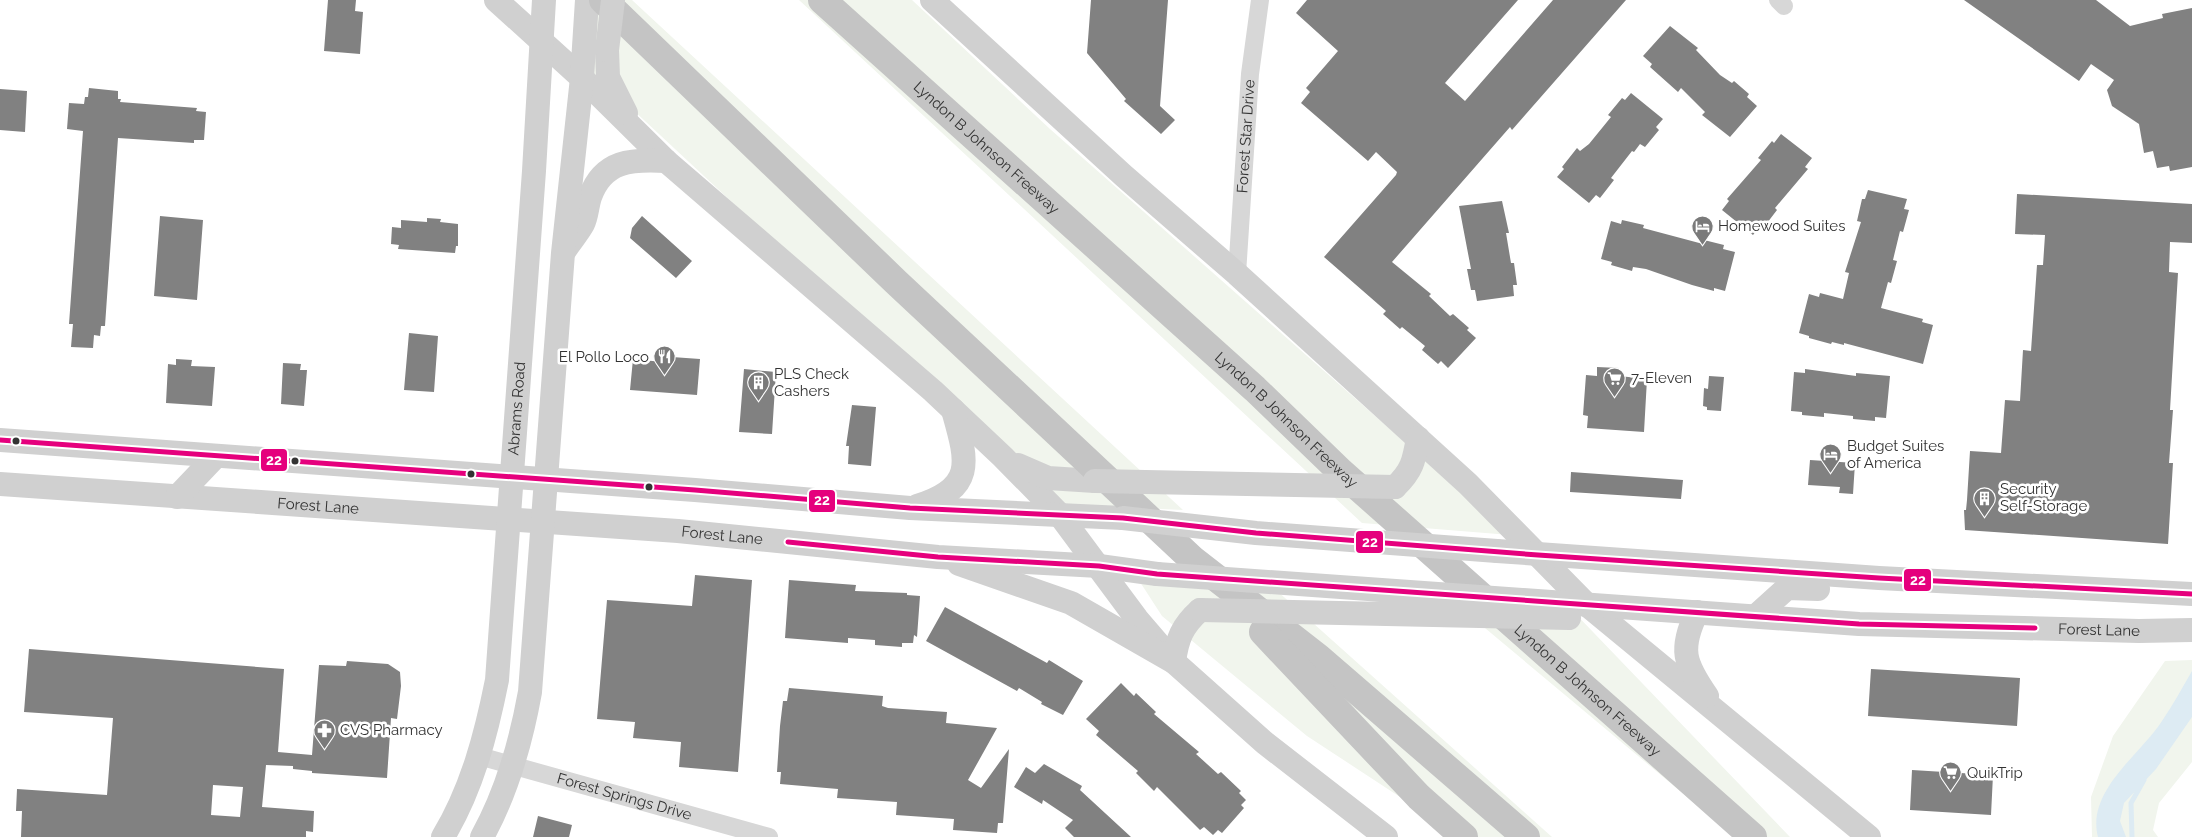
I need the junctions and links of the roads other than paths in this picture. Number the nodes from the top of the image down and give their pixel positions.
1 (496, 0) edge
2 (544, 0) edge
3 (603, 0) edge
4 (613, 0) edge
5 (822, 0) edge
6 (932, 0) edge
7 (1260, 0) edge
8 (587, 11) edge
9 (542, 42) junction
10 (582, 78) junction
11 (634, 129) junction
12 (666, 160) junction
13 (563, 253) junction
14 (1236, 274) junction
15 (954, 410) junction
16 (1418, 438) junction
17 (0, 440) edge
18 (216, 456) junction
19 (1003, 458) junction
20 (511, 478) junction
21 (546, 480) junction
22 (0, 484) edge
23 (177, 497) junction
24 (910, 508) junction
25 (1059, 514) junction
26 (508, 519) junction
27 (543, 522) junction
28 (1538, 555) junction
29 (938, 557) junction
30 (1192, 559) junction
31 (1099, 566) junction
32 (1879, 578) junction
33 (2190, 594) edge
34 (1577, 611) junction
35 (1697, 612) junction
36 (1756, 616) junction
37 (2189, 630) edge
38 (1174, 662) junction
39 (1722, 718) junction
40 (479, 756) junction
41 (512, 766) junction
42 (444, 837) edge
43 (482, 837) edge
44 (769, 837) edge
45 (1386, 837) edge
46 (1464, 837) edge
47 (1526, 837) edge
48 (1753, 837) edge
49 (1869, 837) edge

1 - 9 main road
2 - 9 main road, Abrams Road
3 - 30 highway
4 - 11 main road, bridge
5 - 48 highway, Lyndon B Johnson Freeway
6 - 14 main road
7 - 14 street, Forest Star Drive
8 - 10 main road
9 - 10 main road
9 - 20 main road, Abrams Road
10 - 11 main road
10 - 13 main road
11 - 12 main road
12 - 13 main road
12 - 15 main road
13 - 21 main road
14 - 16 main road
15 - 19 main road
15 - 24 main road
16 - 19 main road, bridge
16 - 28 main road
17 - 18 main road
18 - 20 main road
18 - 23 main road
19 - 25 main road
20 - 21 main road
20 - 26 main road, Abrams Road
21 - 24 main road
21 - 27 main road
22 - 23 main road, Forest Lane
23 - 26 main road, Forest Lane
24 - 25 main road
25 - 28 main road, bridge
25 - 31 main road
26 - 27 main road, Forest Lane
26 - 40 main road, Abrams Road
27 - 29 main road, Forest Lane
27 - 41 main road
28 - 32 main road
28 - 34 main road
29 - 31 main road, Forest Lane
29 - 38 main road
30 - 46 highway
30 - 47 highway
31 - 34 main road, Forest Lane, bridge
31 - 38 main road
32 - 33 main road
32 - 36 main road
34 - 35 main road, Forest Lane
34 - 38 main road, bridge
34 - 39 main road
35 - 36 main road, Forest Lane
35 - 39 main road
36 - 37 main road, Forest Lane
38 - 45 main road
39 - 49 main road
40 - 41 street, Forest Springs Drive
40 - 42 main road, Abrams Road
41 - 43 main road
41 - 44 street, Forest Springs Drive

